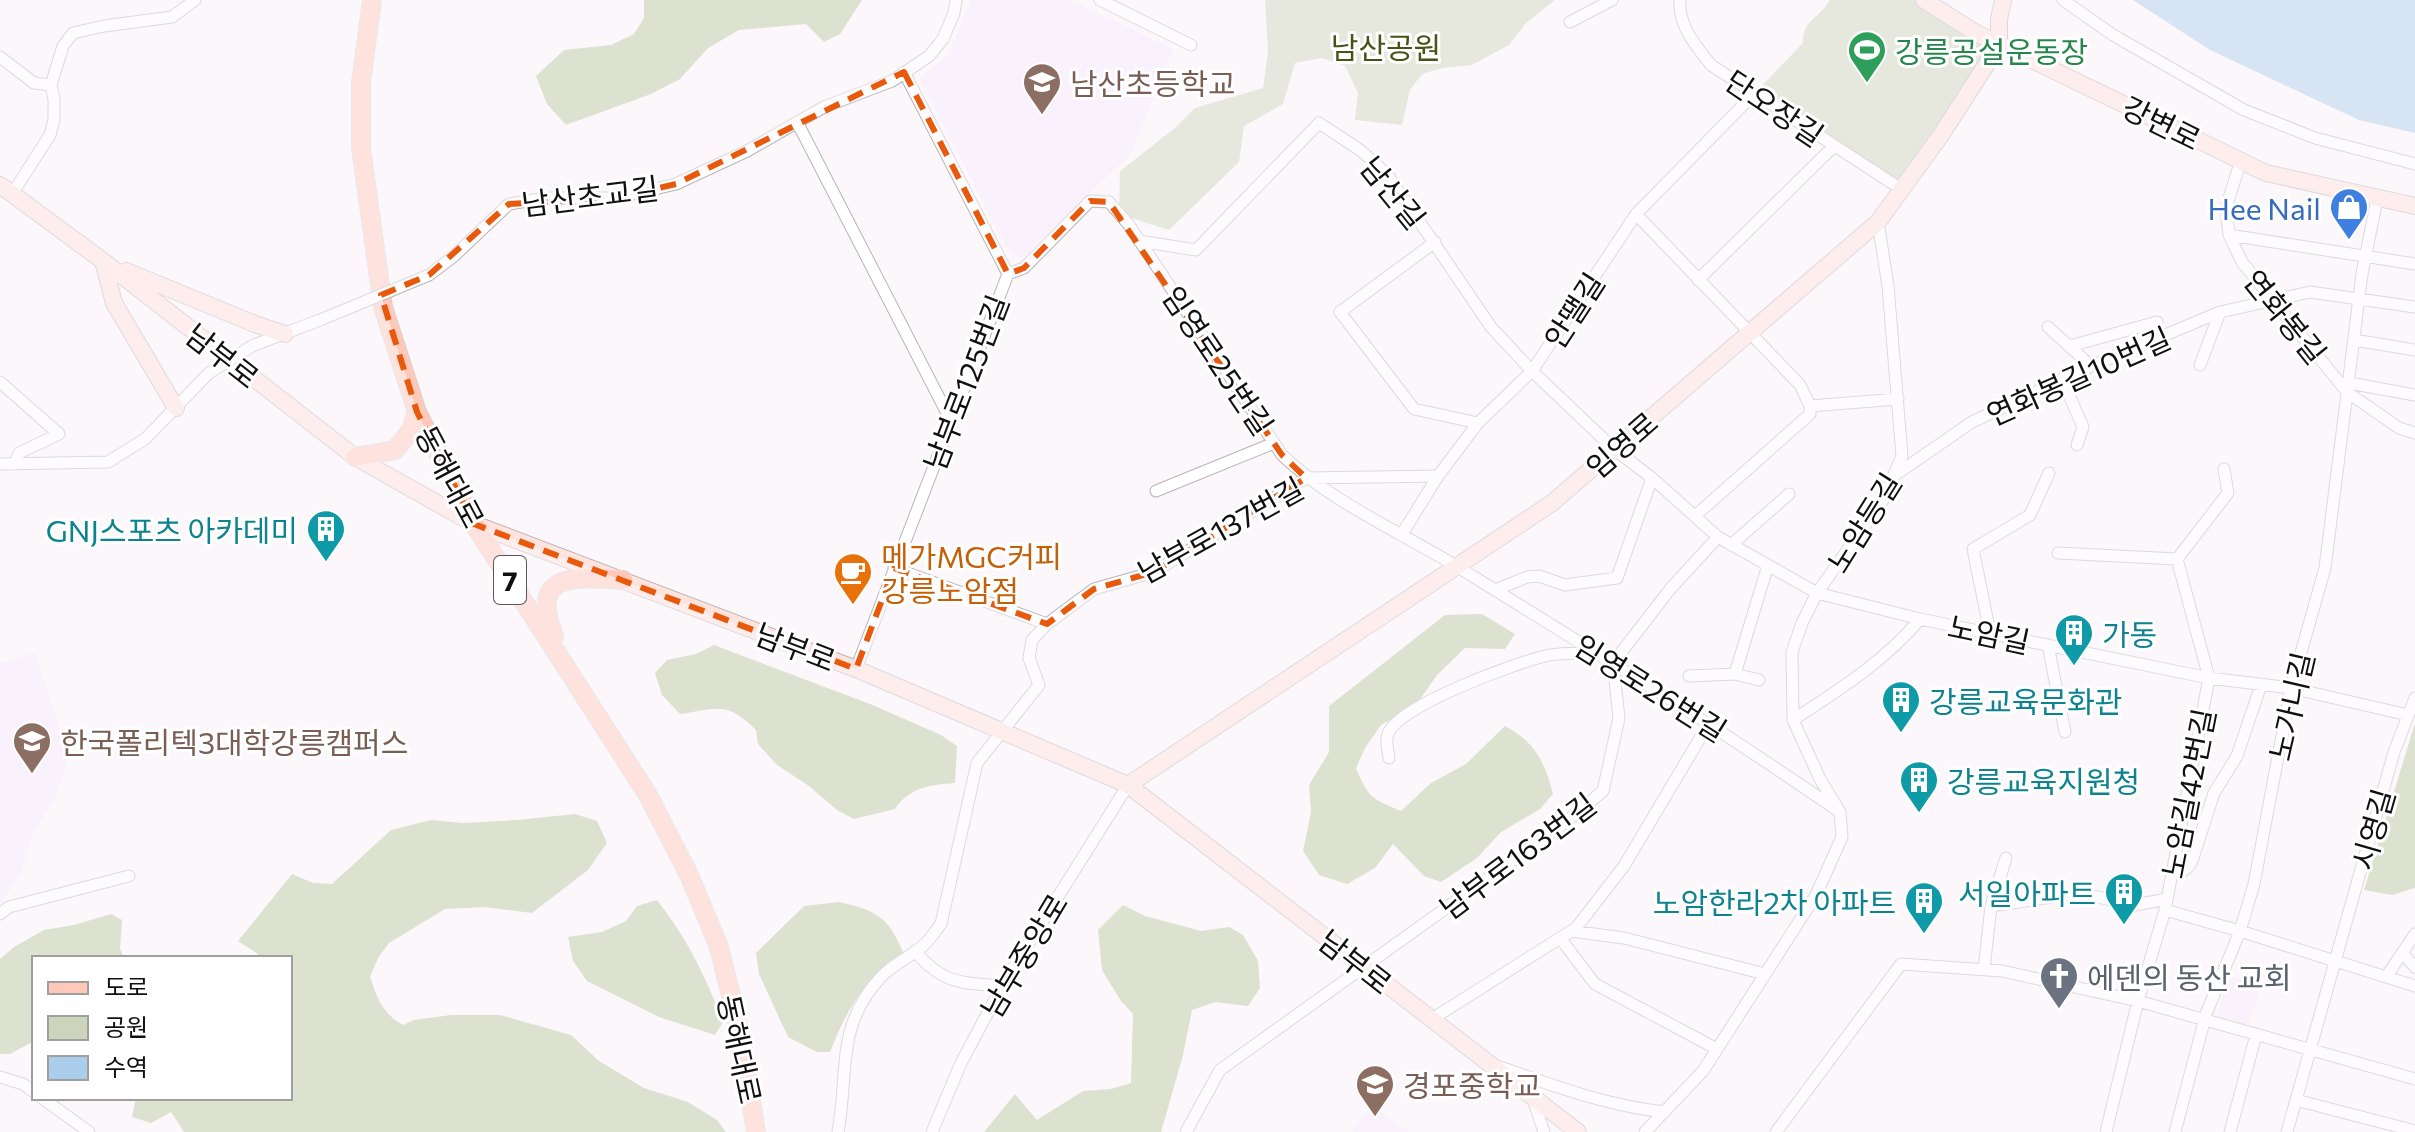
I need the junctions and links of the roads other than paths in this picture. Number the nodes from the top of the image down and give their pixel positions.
1 (195, 0) edge
2 (372, 0) edge
3 (956, 0) edge
4 (1100, 0) edge
5 (1612, 0) edge
6 (1680, 0) edge
7 (1924, 0) edge
8 (2003, 0) edge
9 (2063, 0) edge
10 (1570, 22) dead end
11 (1191, 45) dead end
12 (1999, 45) junction
13 (0, 57) edge
14 (904, 72) junction
15 (51, 85) junction
16 (1754, 94) junction
17 (797, 122) junction
18 (1834, 146) junction
19 (2241, 160) junction
20 (2415, 164) edge
21 (1901, 189) junction
22 (4, 191) edge
23 (2377, 199) junction
24 (2415, 206) edge
25 (1636, 214) junction
26 (1878, 222) junction
27 (2229, 235) junction
28 (1139, 241) junction
29 (1435, 242) junction
30 (2366, 257) junction
31 (103, 261) junction
32 (2415, 264) edge
33 (1008, 274) junction
34 (1698, 280) junction
35 (2359, 299) junction
36 (2273, 300) junction
37 (2415, 307) edge
38 (2220, 312) junction
39 (2157, 322) dead end
40 (2048, 327) dead end
41 (1751, 332) junction
42 (285, 334) junction
43 (2354, 340) junction
44 (2070, 346) junction
45 (2415, 350) edge
46 (2200, 365) dead end
47 (2091, 366) junction
48 (1532, 371) junction
49 (2062, 379) junction
50 (0, 382) edge
51 (2348, 388) junction
52 (2415, 395) edge
53 (1898, 399) junction
54 (1810, 406) junction
55 (176, 408) junction
56 (417, 412) junction
57 (950, 419) junction
58 (1478, 423) junction
59 (2415, 433) edge
60 (1274, 443) junction
61 (2077, 445) dead end
62 (1614, 449) junction
63 (355, 457) junction
64 (0, 464) edge
65 (15, 464) junction
66 (2224, 469) dead end
67 (2049, 473) dead end
68 (1894, 475) junction
69 (1438, 476) junction
70 (1306, 478) junction
71 (1652, 478) junction
72 (1156, 491) dead end
73 (1789, 494) dead end
74 (1695, 516) junction
75 (474, 524) junction
76 (1402, 534) junction
77 (1718, 537) junction
78 (1731, 545) junction
79 (2058, 553) dead end
80 (2177, 559) junction
81 (1768, 565) junction
82 (1458, 567) junction
83 (894, 568) junction
84 (623, 580) junction
85 (1495, 590) junction
86 (1817, 593) junction
87 (1920, 619) junction
88 (1047, 624) junction
89 (1990, 633) junction
90 (2048, 645) junction
91 (1594, 651) junction
92 (1613, 663) junction
93 (567, 668) junction
94 (856, 669) junction
95 (1735, 674) junction
96 (1689, 676) dead end
97 (2209, 678) junction
98 (1759, 680) dead end
99 (2261, 685) junction
100 (2291, 688) junction
101 (2415, 698) edge
102 (2408, 715) junction
103 (1793, 720) junction
104 (1709, 723) junction
105 (1002, 731) junction
106 (2065, 732) dead end
107 (1389, 758) dead end
108 (1128, 785) junction
109 (1840, 812) junction
110 (2006, 858) dead end
111 (2172, 873) junction
112 (129, 876) dead end
113 (2166, 905) junction
114 (1991, 906) junction
115 (0, 914) edge
116 (2240, 931) junction
117 (1565, 934) junction
118 (2415, 934) edge
119 (915, 951) junction
120 (2402, 953) junction
121 (2334, 962) junction
122 (1365, 967) junction
123 (2415, 967) edge
124 (1984, 969) junction
125 (1765, 974) junction
126 (2386, 977) junction
127 (1002, 986) junction
128 (2415, 986) edge
129 (2138, 1001) junction
130 (1432, 1019) junction
131 (2205, 1019) junction
132 (2256, 1035) junction
133 (1717, 1049) junction
134 (2309, 1051) junction
135 (1490, 1064) junction
136 (0, 1077) edge
137 (2415, 1079) edge
138 (32, 1091) edge
139 (1533, 1097) junction
140 (45, 1100) edge
141 (2296, 1100) junction
142 (1665, 1112) junction
143 (2415, 1131) edge
144 (89, 1132) edge
145 (756, 1132) edge
146 (838, 1132) edge
147 (932, 1132) edge
148 (1186, 1132) edge
149 (1544, 1132) edge
150 (1578, 1132) edge
151 (1645, 1132) edge
152 (1776, 1132) edge
153 (2106, 1132) edge
154 (2175, 1132) edge
155 (2230, 1132) edge
156 (2287, 1132) edge

1 - 15 street
2 - 56 main road, 동해대로 / 7
3 - 14 street, 남산초교길
4 - 11 street
5 - 10 street
6 - 16 street, 단오장길
7 - 12 street, 강변로
8 - 12 street
9 - 20 street
12 - 19 street, 강변로
12 - 21 street, 임영로
13 - 15 street
14 - 17 street, 남산초교길
14 - 33 street, 남부로125번길
15 - 22 street
16 - 18 street, 단오장길
16 - 25 street, 안땔길
17 - 42 street, 남산초교길, bridge
17 - 57 street
18 - 21 street, 단오장길
18 - 34 street
19 - 23 street, 강변로
19 - 27 street, 연화봉길
21 - 26 street, 임영로
22 - 31 street, 남부로
23 - 24 street, 강변로
23 - 30 street, 노가니길
25 - 34 street
25 - 48 street, 안땔길
26 - 41 street, 임영로
26 - 53 street, 노암등길
27 - 30 street
27 - 36 street, 연화봉길
28 - 29 street, 남산길
28 - 33 street, 임영로25번길
28 - 60 street, 임영로25번길
29 - 48 street, 남산길
29 - 58 street
30 - 32 street
30 - 35 street, 노가니길
31 - 42 street
31 - 55 street
31 - 63 street, 남부로
33 - 57 street, 남부로125번길
34 - 41 street
35 - 36 street
35 - 37 street
35 - 43 street, 노가니길
36 - 38 street, 연화봉길10번길
36 - 51 street, 연화봉길
38 - 46 street
38 - 47 street, 연화봉길10번길
39 - 44 street
40 - 44 street
41 - 54 street
41 - 62 street, 임영로
42 - 55 street, 남산초교길, bridge
43 - 45 street
43 - 51 street, 노가니길
44 - 47 street
47 - 49 street, 연화봉길10번길
48 - 58 street, 안땔길
48 - 62 street, 남산길
49 - 61 street
49 - 68 street, 연화봉길10번길
50 - 65 street
51 - 52 street
51 - 59 street, 연화봉길
51 - 100 street, 노가니길
53 - 54 street
53 - 68 street, 노암등길
54 - 74 street
55 - 65 street, 남산초교길
56 - 63 main road
56 - 75 main road, 동해대로 / 7
57 - 83 street, 남부로125번길
58 - 69 street, 안땔길
60 - 70 street, 임영로25번길
60 - 72 street
62 - 71 street, 노암길
62 - 82 street, 임영로
63 - 75 street, 남부로
64 - 65 street, 남산초교길
66 - 80 street
67 - 89 street
68 - 86 street, 노암등길
69 - 70 street, 남부로137번길
69 - 76 street, 안땔길
70 - 76 street, 임영로25번길
70 - 88 street, 남부로137번길
71 - 74 street, 노암길
71 - 85 street
73 - 78 street
74 - 77 street, 노암길
75 - 84 street, 남부로
75 - 93 main road, 동해대로 / 7
76 - 82 street, 임영로25번길
77 - 78 street, 노암길
77 - 92 street
78 - 81 street, 노암길
79 - 80 street
80 - 97 street, 노암길42번길
81 - 86 street, 노암길
81 - 95 street
82 - 85 street, 임영로26번길
82 - 108 street, 임영로
83 - 88 street
83 - 94 street, 남부로125번길
84 - 93 main road
84 - 94 street, 남부로
85 - 91 street, 임영로26번길
86 - 87 street, 노암길
86 - 103 street, 노암등길
87 - 89 street, 노암길
87 - 103 street
88 - 105 street, 남부로137번길
89 - 90 street, 노암길
90 - 97 street, 노암길
90 - 106 street
91 - 92 street, 임영로26번길
91 - 107 street
92 - 104 street, 임영로26번길
92 - 122 street, 남부로163번길
93 - 145 main road, 동해대로 / 7
94 - 105 street, 남부로
95 - 96 street
95 - 98 street
97 - 99 street, 노암길
97 - 111 street, 노암길42번길
99 - 100 street, 노암길
99 - 111 street
100 - 102 street, 노암길
100 - 116 street, 노가니길
101 - 102 street, 시영길
102 - 121 street, 시영길
103 - 109 street, 노암등길
104 - 109 street, 임영로26번길
104 - 117 street
105 - 108 street, 남부로
105 - 119 street
108 - 122 street, 남부로
108 - 127 street, 남부중앙로
109 - 125 street
110 - 114 street
111 - 113 street, 노암길42번길
112 - 115 street
113 - 114 street
113 - 116 street
113 - 129 street, 노암길42번길
114 - 124 street
116 - 121 street
116 - 131 street, 노가니길
117 - 125 street
117 - 130 street
117 - 133 street
118 - 120 street
119 - 127 street
119 - 146 street
120 - 123 street
120 - 126 street
121 - 126 street
121 - 134 street, 시영길
122 - 130 street, 남부로
122 - 148 street, 남부로163번길
124 - 129 street
124 - 152 street
125 - 133 street
126 - 128 street
127 - 147 street, 남부중앙로
129 - 131 street
129 - 153 street, 노암길42번길
130 - 135 street, 남부로
131 - 132 street
131 - 154 street, 노가니길
132 - 134 street
132 - 155 street
133 - 142 street
134 - 137 street
134 - 141 street, 시영길
135 - 139 street, 남부로
135 - 142 street
136 - 138 street
139 - 149 street
139 - 150 street, 남부로
140 - 144 street
141 - 143 street
141 - 156 street, 시영길
142 - 151 street

